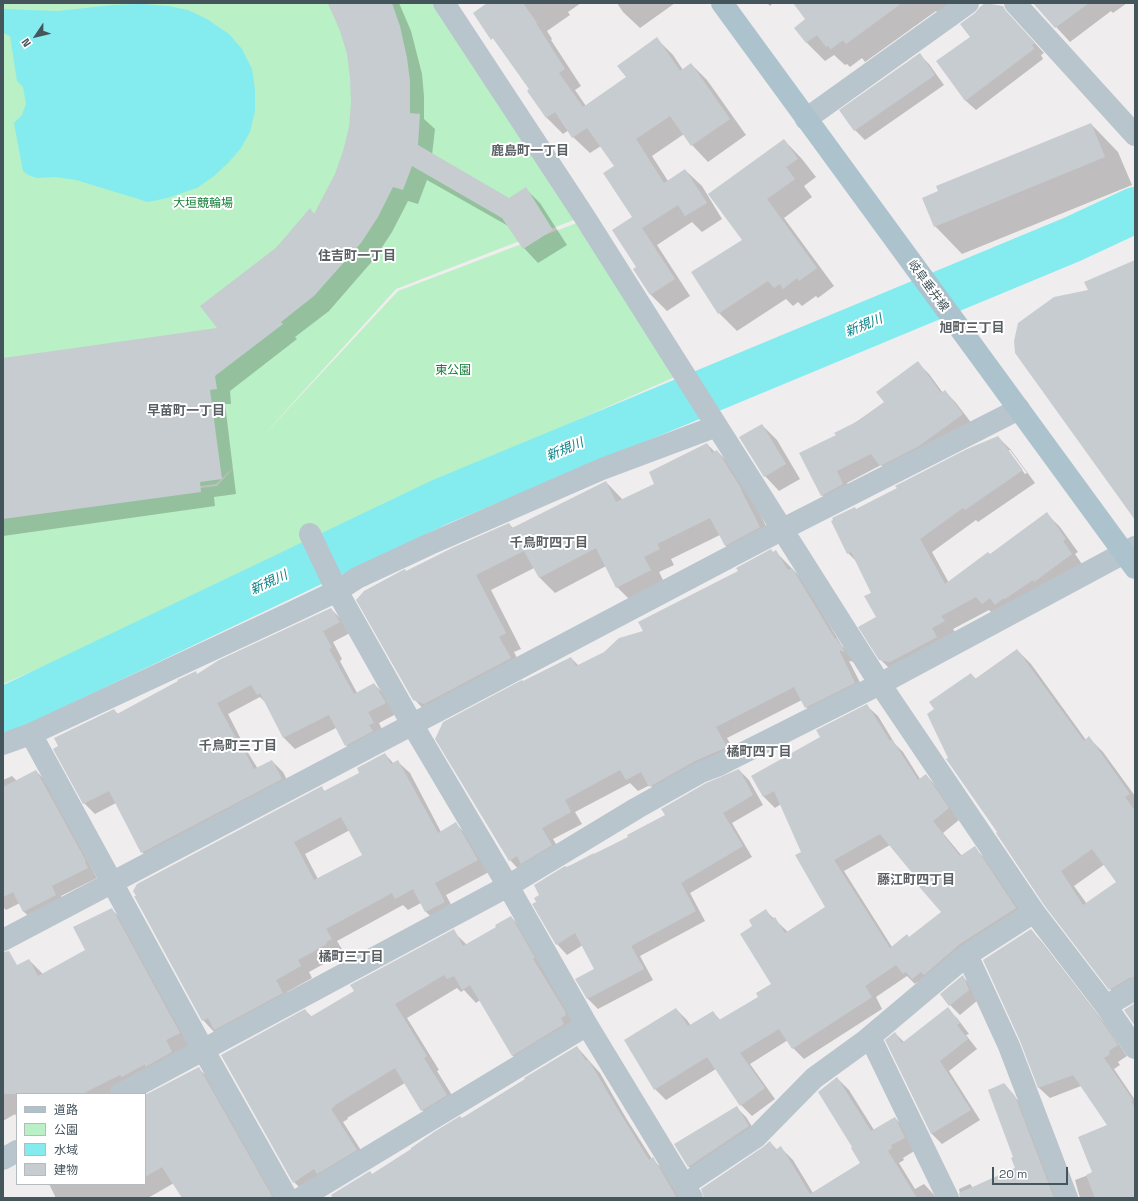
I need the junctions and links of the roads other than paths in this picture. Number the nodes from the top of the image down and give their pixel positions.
1 (444, 3) edge
2 (722, 3) edge
3 (968, 3) edge
4 (1015, 3) edge
5 (806, 119) junction
6 (1135, 135) edge
7 (1019, 409) junction
8 (714, 421) junction
9 (783, 529) junction
10 (310, 534) dead end
11 (1131, 556) edge
12 (334, 584) junction
13 (880, 684) junction
14 (412, 724) junction
15 (31, 734) junction
16 (3, 744) edge
17 (112, 883) junction
18 (508, 886) junction
19 (1034, 912) junction
20 (3, 940) edge
21 (967, 954) junction
22 (1135, 989) edge
23 (1106, 1006) junction
24 (587, 1025) junction
25 (870, 1037) junction
26 (1135, 1048) edge
27 (203, 1049) junction
28 (123, 1093) edge
29 (16, 1152) edge
30 (3, 1159) edge
31 (688, 1192) edge
32 (315, 1194) edge
33 (286, 1198) edge
34 (948, 1198) edge
35 (1067, 1198) edge

1 - 8 street
2 - 5 main road, 岐阜垂井線
3 - 5 street
4 - 6 street
5 - 7 main road, 岐阜垂井線
7 - 9 street
7 - 11 main road, 岐阜垂井線
8 - 9 street
8 - 12 street
9 - 13 street
9 - 14 street
10 - 12 street
11 - 13 street
12 - 14 street
12 - 15 street
13 - 18 street
13 - 19 street
14 - 17 street
14 - 18 street
15 - 16 street
15 - 17 street
17 - 20 street
17 - 27 street
18 - 24 street
18 - 27 street
19 - 21 street
19 - 23 street
21 - 25 street
21 - 35 street
22 - 23 street
23 - 26 street
24 - 31 street
24 - 32 street
25 - 31 street
25 - 34 street
27 - 28 street
27 - 33 street
29 - 30 street

